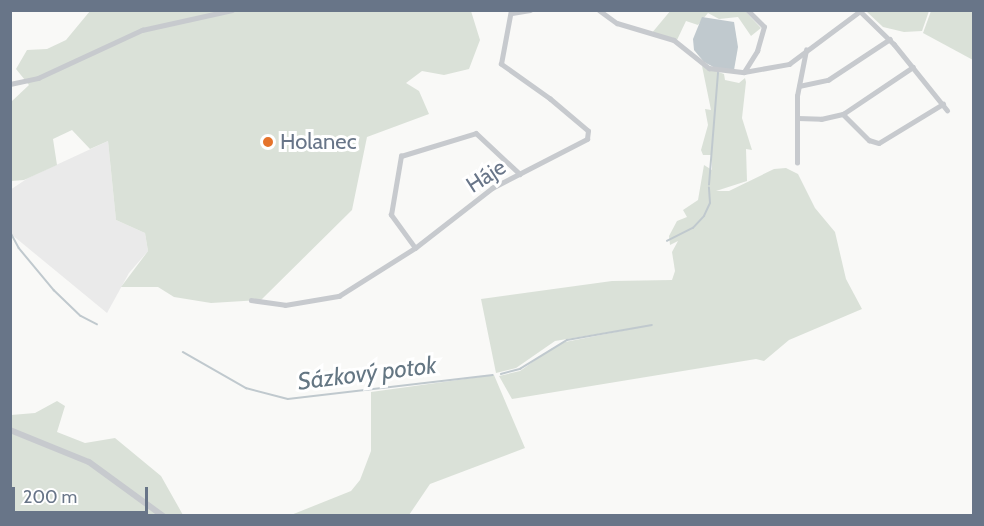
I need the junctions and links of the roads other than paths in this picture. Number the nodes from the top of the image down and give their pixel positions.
1 (232, 10) edge
2 (530, 10) edge
3 (599, 10) edge
4 (747, 10) edge
5 (860, 11) edge
6 (511, 12) edge
7 (754, 13) edge
8 (890, 39) junction
9 (806, 50) junction
10 (913, 67) junction
11 (744, 72) junction
12 (10, 84) edge
13 (799, 86) junction
14 (943, 104) junction
15 (947, 110) dead end
16 (843, 114) junction
17 (798, 118) junction
18 (797, 163) dead end
19 (520, 174) junction
20 (416, 248) junction
21 (251, 300) dead end
22 (10, 430) edge
23 (163, 516) edge

1 - 12 street
2 - 6 street, Háje
3 - 11 street
4 - 7 street
5 - 8 street
5 - 9 street
6 - 19 street, Háje
7 - 11 street
8 - 10 street
8 - 13 street
9 - 11 street
9 - 13 street
10 - 14 street
10 - 16 street
13 - 17 street
14 - 15 street
14 - 16 street
16 - 17 street
17 - 18 street
19 - 20 street, Háje
19 - 20 street
20 - 21 street, Háje
22 - 23 street

